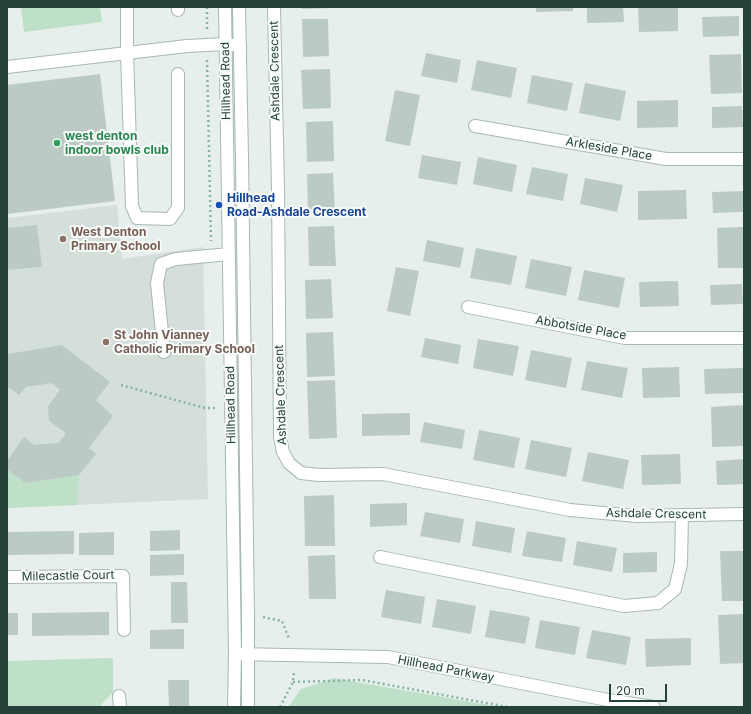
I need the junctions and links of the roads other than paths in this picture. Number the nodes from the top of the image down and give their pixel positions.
1 (127, 7) edge
2 (225, 7) edge
3 (239, 7) edge
4 (274, 7) edge
5 (225, 44) junction
6 (240, 46) junction
7 (127, 52) junction
8 (7, 67) edge
9 (178, 74) dead end
10 (476, 126) dead end
11 (744, 159) edge
12 (229, 254) junction
13 (468, 307) dead end
14 (744, 338) edge
15 (164, 352) dead end
16 (744, 514) edge
17 (682, 515) junction
18 (380, 557) dead end
19 (7, 577) edge
20 (124, 630) dead end
21 (248, 653) junction
22 (235, 654) junction
23 (613, 704) edge
24 (234, 707) edge
25 (248, 707) edge
26 (654, 707) edge

1 - 7 street
2 - 5 street, Hillhead Road
3 - 6 street, Hillhead Road
4 - 17 street, Ashdale Crescent
5 - 6 street
5 - 7 street
5 - 12 street, Hillhead Road
6 - 21 street, Hillhead Road
7 - 8 street
7 - 9 street
10 - 11 street, Arkleside Place
12 - 15 street
12 - 22 street, Hillhead Road
13 - 14 street, Abbotside Place
16 - 17 street, Ashdale Crescent
17 - 18 street
19 - 20 street, Milecastle Court
21 - 22 street, Hillhead Parkway
21 - 23 street, Hillhead Parkway
21 - 25 street, Hillhead Road
22 - 24 street, Hillhead Road
23 - 26 street, Hillhead Parkway

